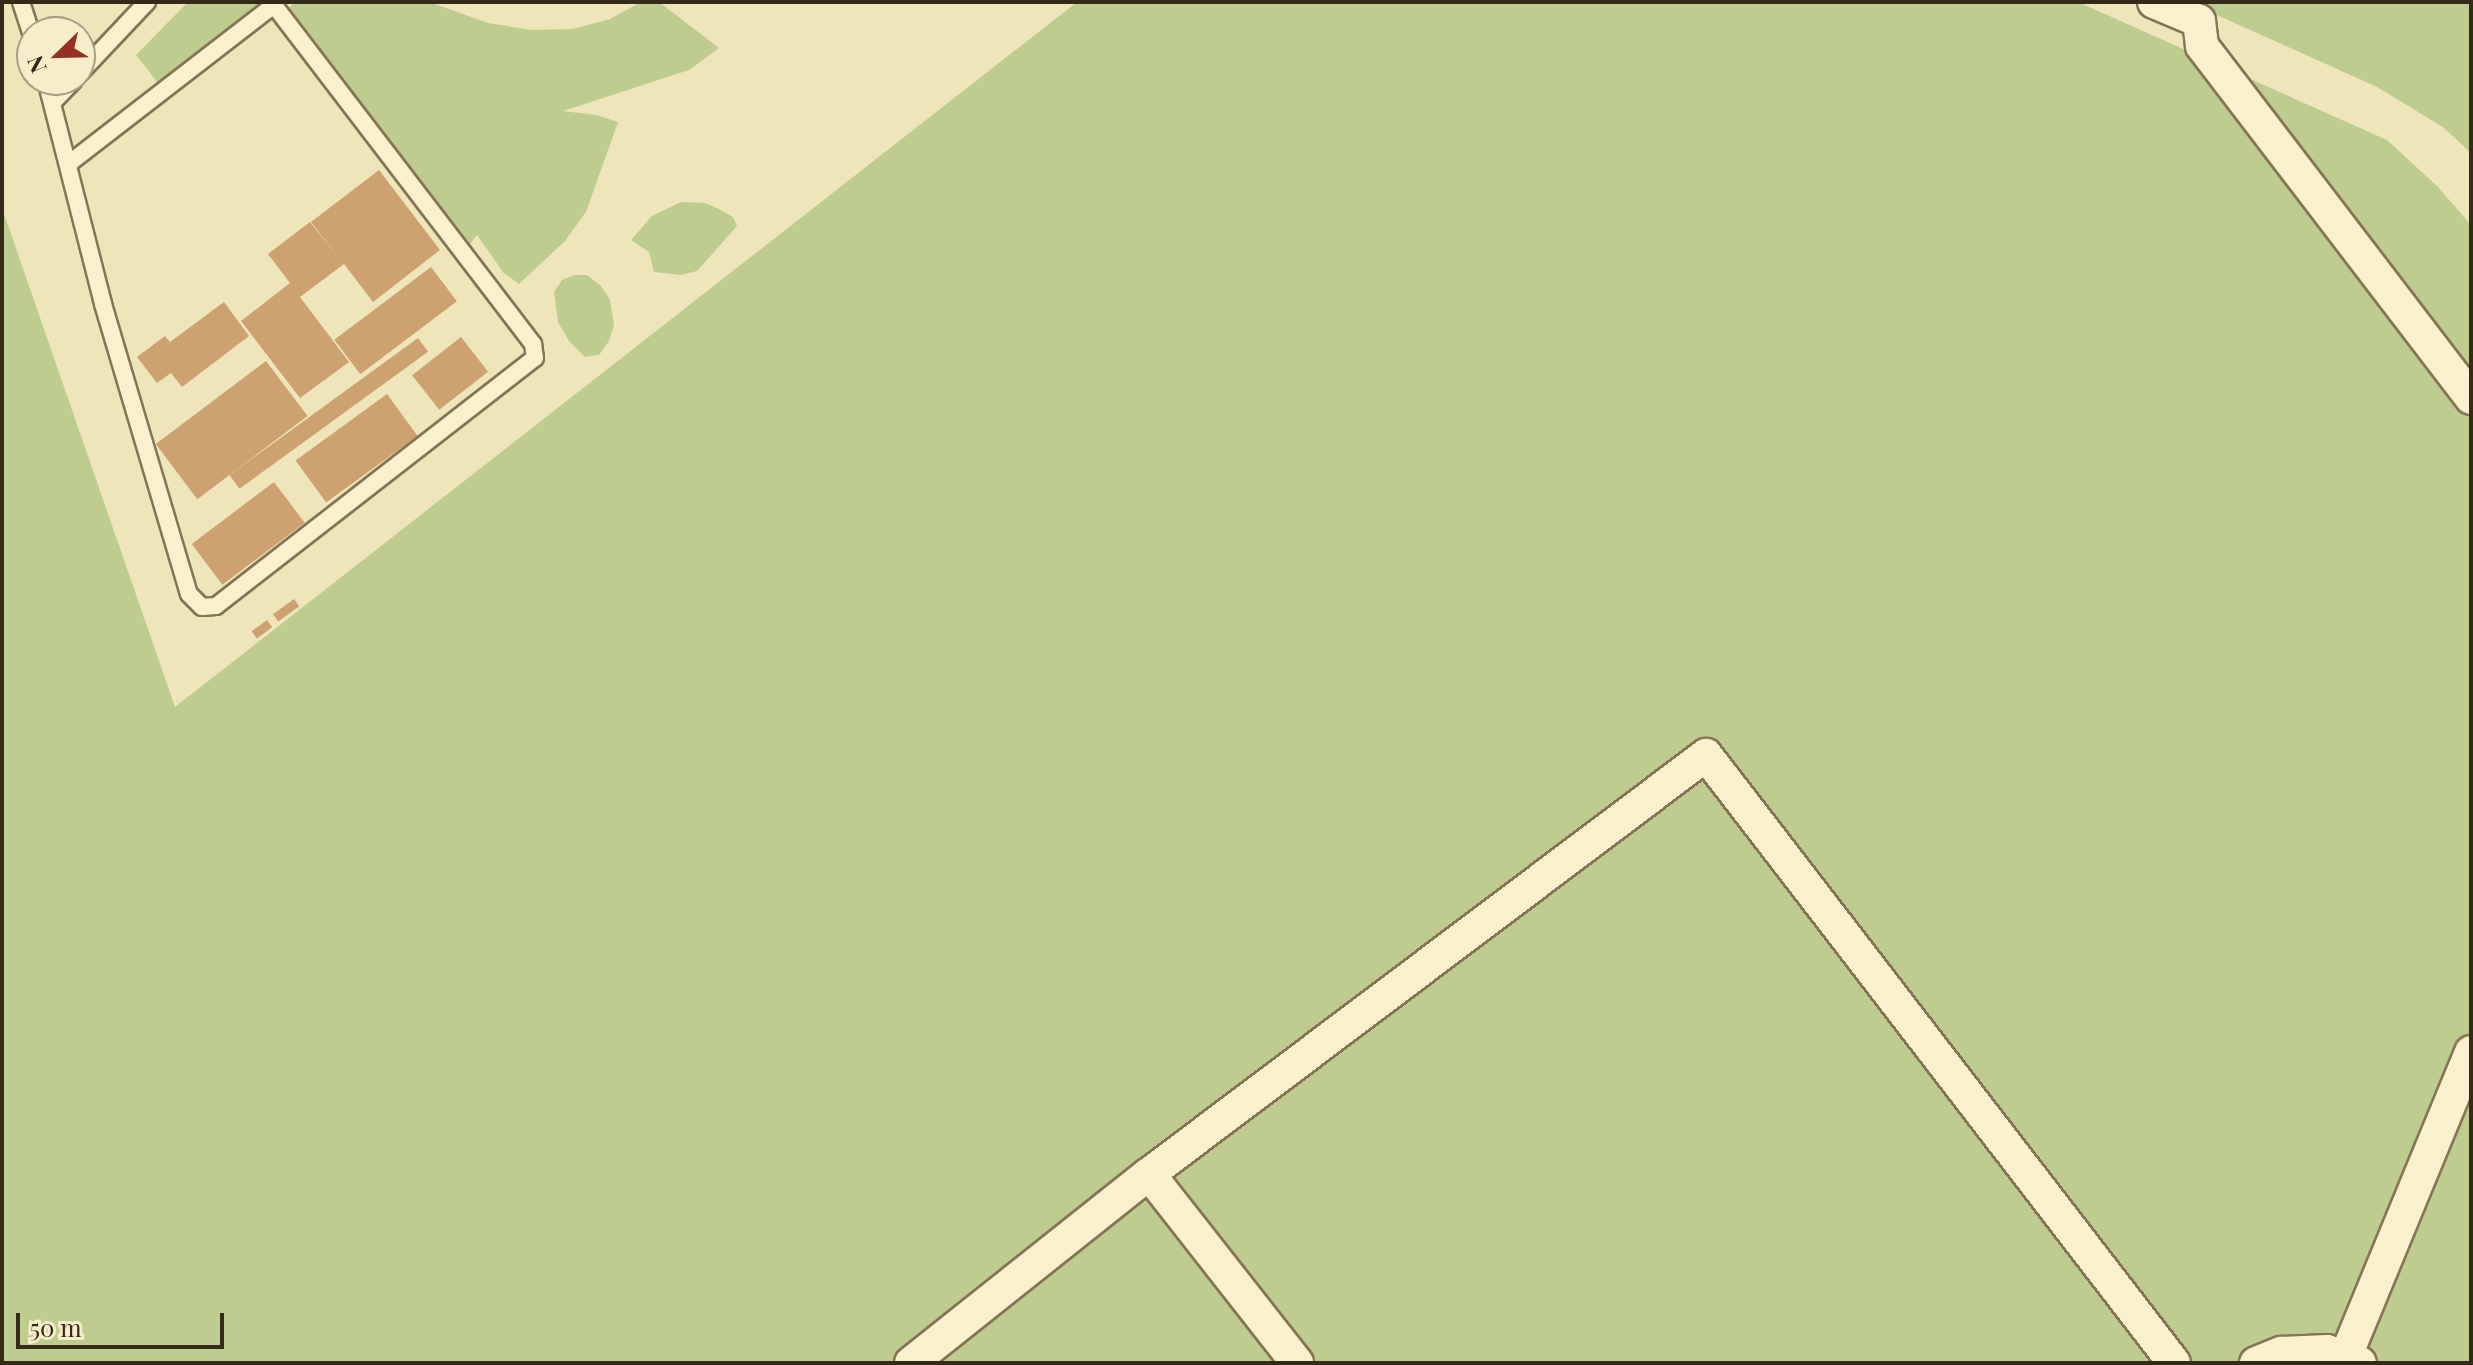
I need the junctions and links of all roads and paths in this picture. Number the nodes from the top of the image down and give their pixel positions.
1 (147, 2) edge
2 (2154, 2) edge
3 (96, 56) edge
4 (51, 96) edge
5 (59, 96) edge
6 (53, 102) junction
7 (68, 164) junction
8 (2471, 398) edge
9 (2471, 1052) edge
10 (1149, 1174) junction
11 (2352, 1360) edge
12 (911, 1363) edge
13 (1297, 1363) edge
14 (2174, 1363) edge
15 (2256, 1363) edge

1 - 3 lane
2 - 8 street
4 - 6 lane
5 - 6 lane
6 - 7 lane
7 - 7 lane
9 - 11 street
10 - 12 street
10 - 13 street
10 - 14 street
11 - 15 street

